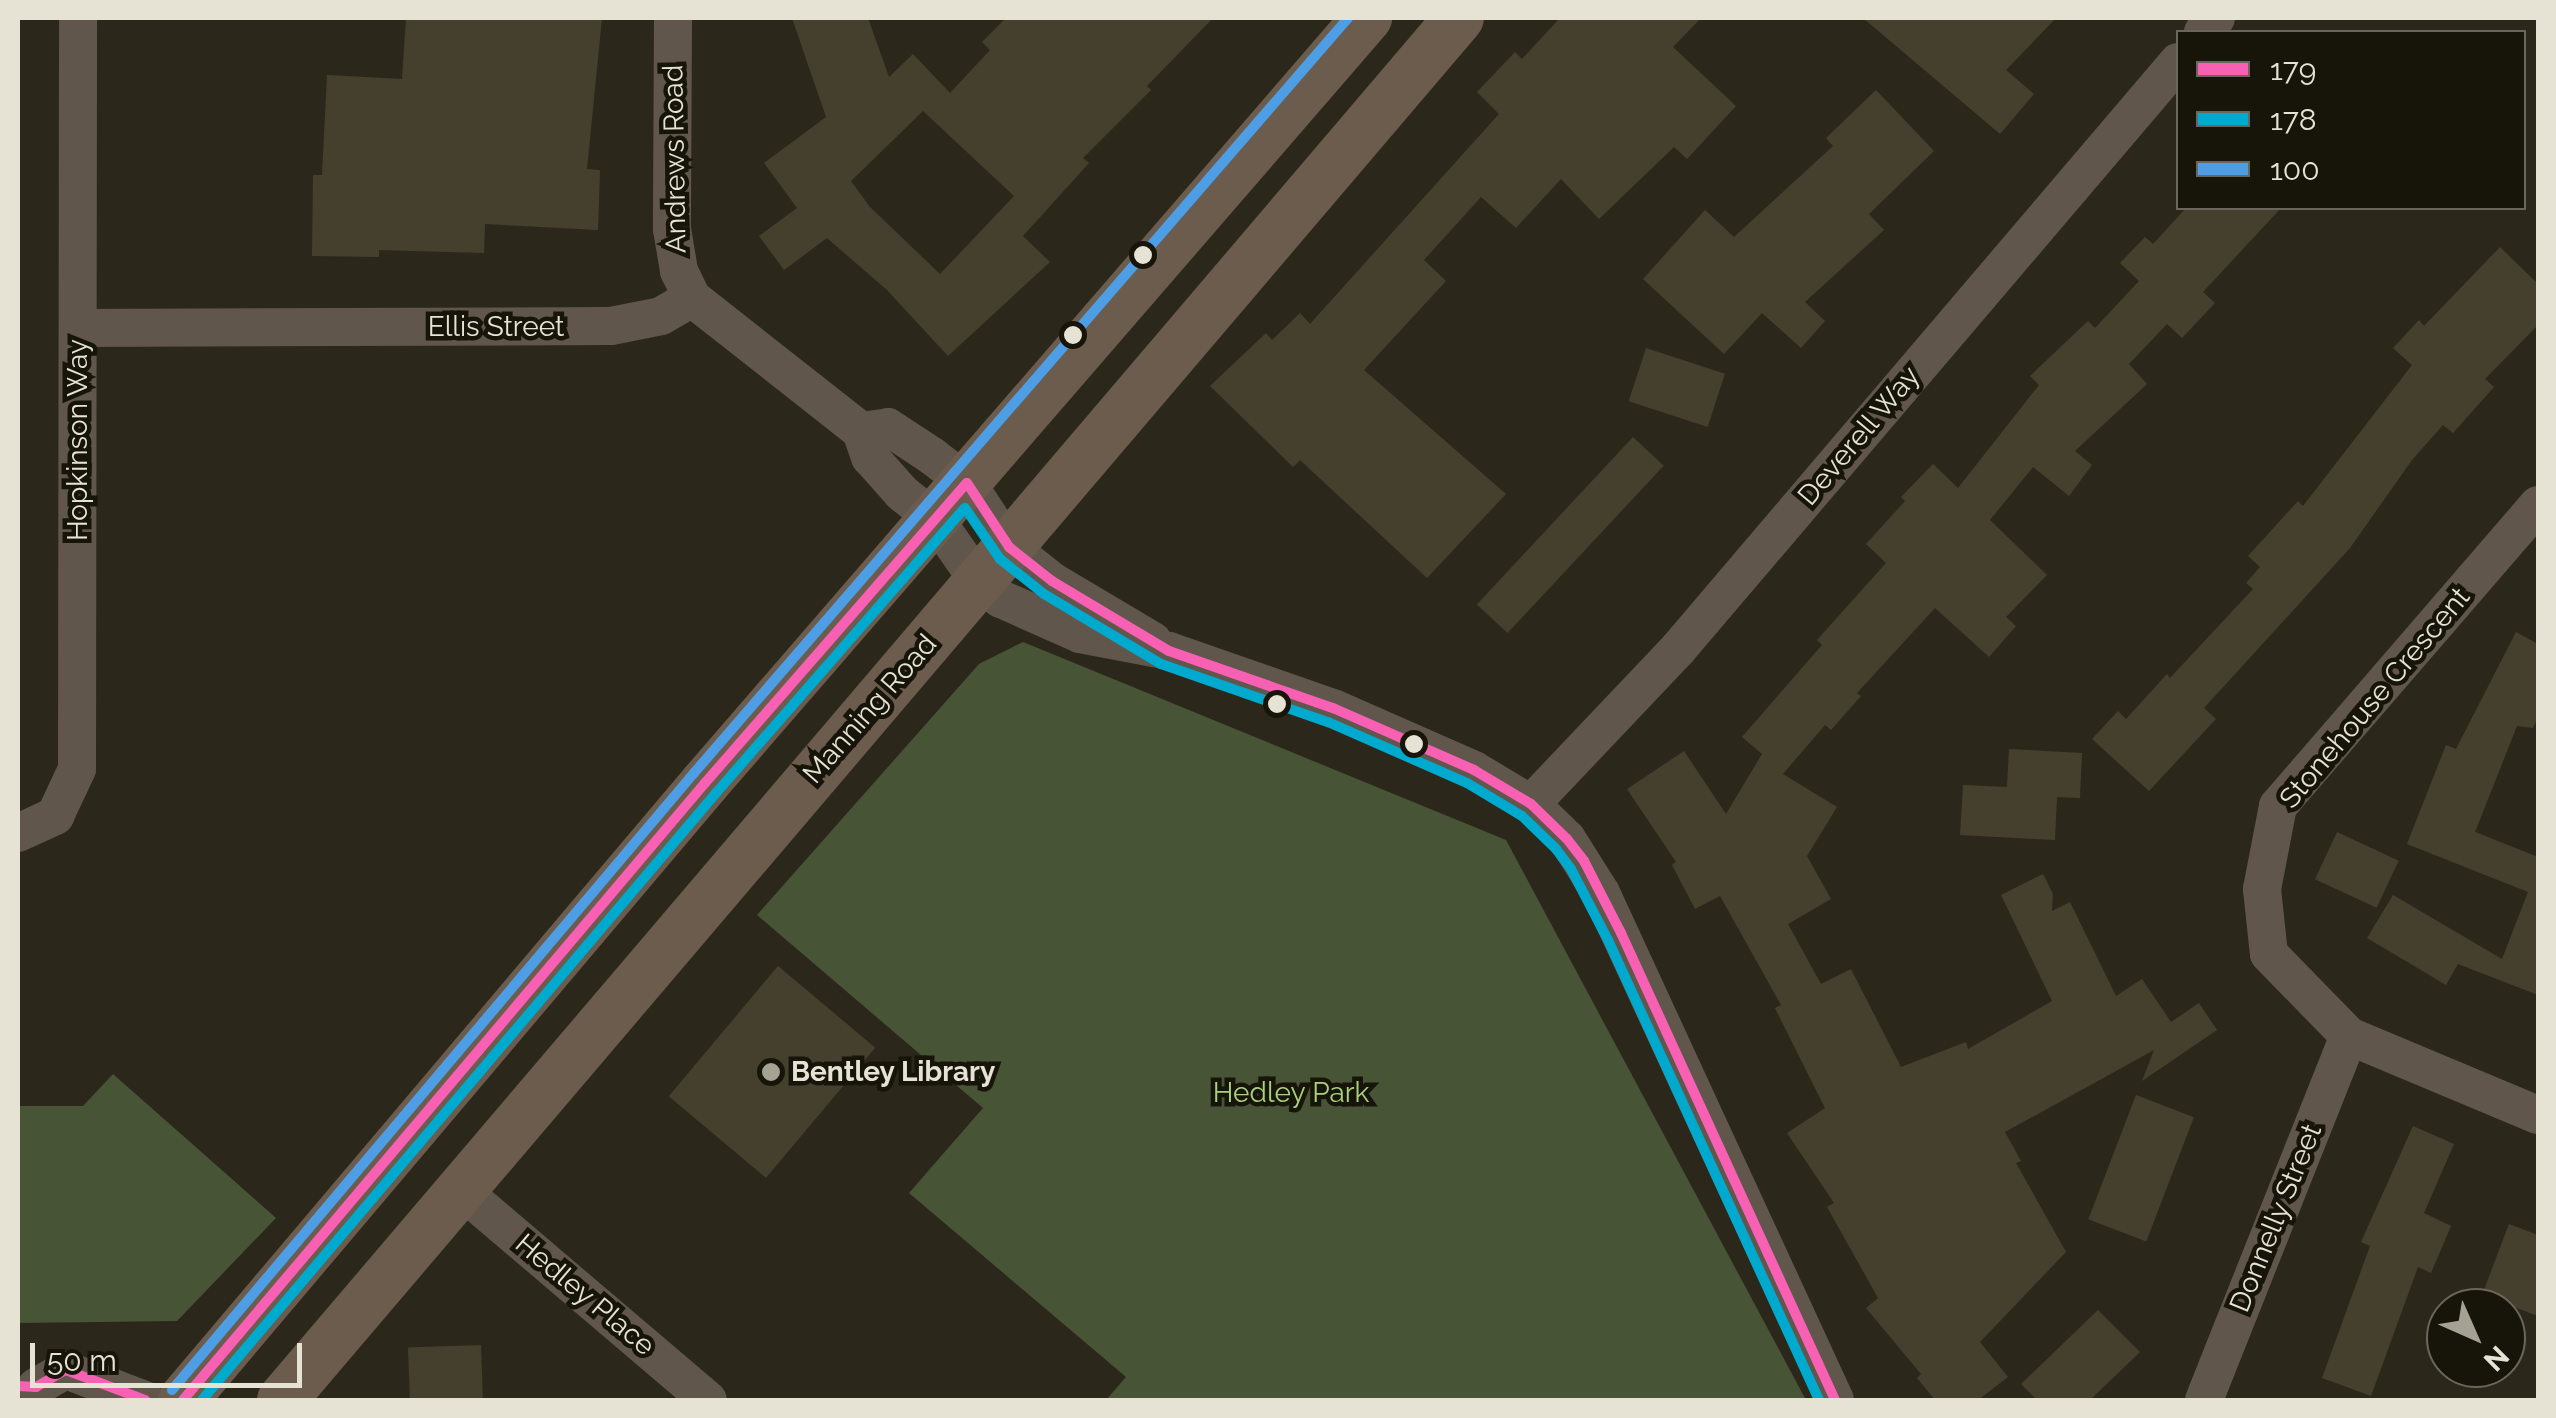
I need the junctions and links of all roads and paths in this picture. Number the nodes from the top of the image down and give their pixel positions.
1 (78, 18) edge
2 (673, 18) edge
3 (1367, 18) edge
4 (1459, 18) edge
5 (2176, 64) edge
6 (692, 298) junction
7 (78, 328) junction
8 (952, 502) junction
9 (2536, 512) edge
10 (994, 565) junction
11 (1531, 804) junction
12 (18, 833) edge
13 (2348, 1036) junction
14 (2538, 1115) edge
15 (461, 1190) junction
16 (42, 1391) edge
17 (145, 1400) edge
18 (184, 1400) edge
19 (282, 1400) edge
20 (708, 1400) edge
21 (1835, 1400) edge
22 (2204, 1400) edge

1 - 7 street, Hopkinson Way
2 - 6 street, Andrews Road
3 - 8 main road
4 - 10 main road, Manning Road
5 - 11 street, Deverell Way
6 - 7 street, Ellis Street
6 - 8 street
7 - 12 street, Hopkinson Way
8 - 10 street
8 - 18 main road
9 - 13 street, Stonehouse Crescent
10 - 11 street
10 - 15 main road, Manning Road
11 - 21 street
13 - 14 street, Stonehouse Crescent
13 - 22 street, Donnelly Street
15 - 19 main road, Manning Road
15 - 20 street, Hedley Place
16 - 17 street

